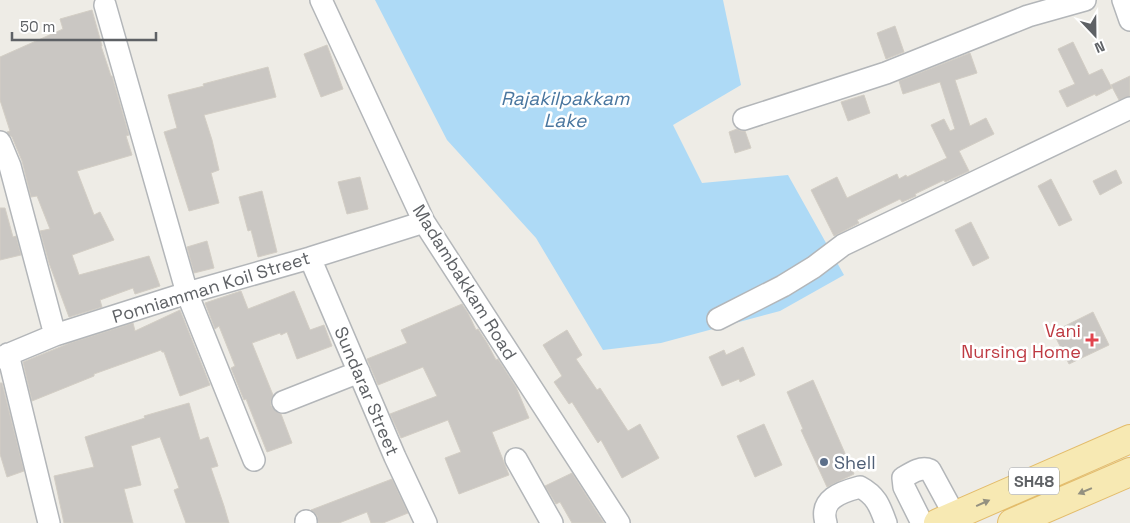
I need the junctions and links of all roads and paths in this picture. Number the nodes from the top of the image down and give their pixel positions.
1 (321, 0) edge
2 (1085, 0) edge
3 (1123, 0) edge
4 (105, 5) dead end
5 (1130, 20) edge
6 (1130, 108) edge
7 (744, 119) dead end
8 (0, 142) edge
9 (424, 222) junction
10 (310, 258) junction
11 (187, 293) junction
12 (718, 319) dead end
13 (55, 335) junction
14 (4, 356) edge
15 (359, 372) junction
16 (284, 402) dead end
17 (1130, 439) edge
18 (516, 459) dead end
19 (254, 460) dead end
20 (1130, 472) edge
21 (947, 519) edge
22 (1028, 520) edge
23 (49, 523) edge
24 (426, 523) edge
25 (552, 523) edge
26 (619, 523) edge
27 (826, 523) edge
28 (886, 523) edge
29 (922, 523) edge

1 - 9 street, Madambakkam Road
2 - 7 street
3 - 5 street
4 - 11 street
6 - 12 street
8 - 13 street
9 - 10 street, Ponniamman Koil Street
9 - 26 street, Madambakkam Road
10 - 11 street, Ponniamman Koil Street
10 - 15 street, Sundarar Street
11 - 13 street, Ponniamman Koil Street
11 - 19 street
13 - 14 street, Ponniamman Koil Street
14 - 23 street
15 - 16 street
15 - 24 street, Sundarar Street
21 -> 17 main road, SH48
18 - 25 street
20 -> 22 main road, SH48
21 - 29 street
27 - 28 street

